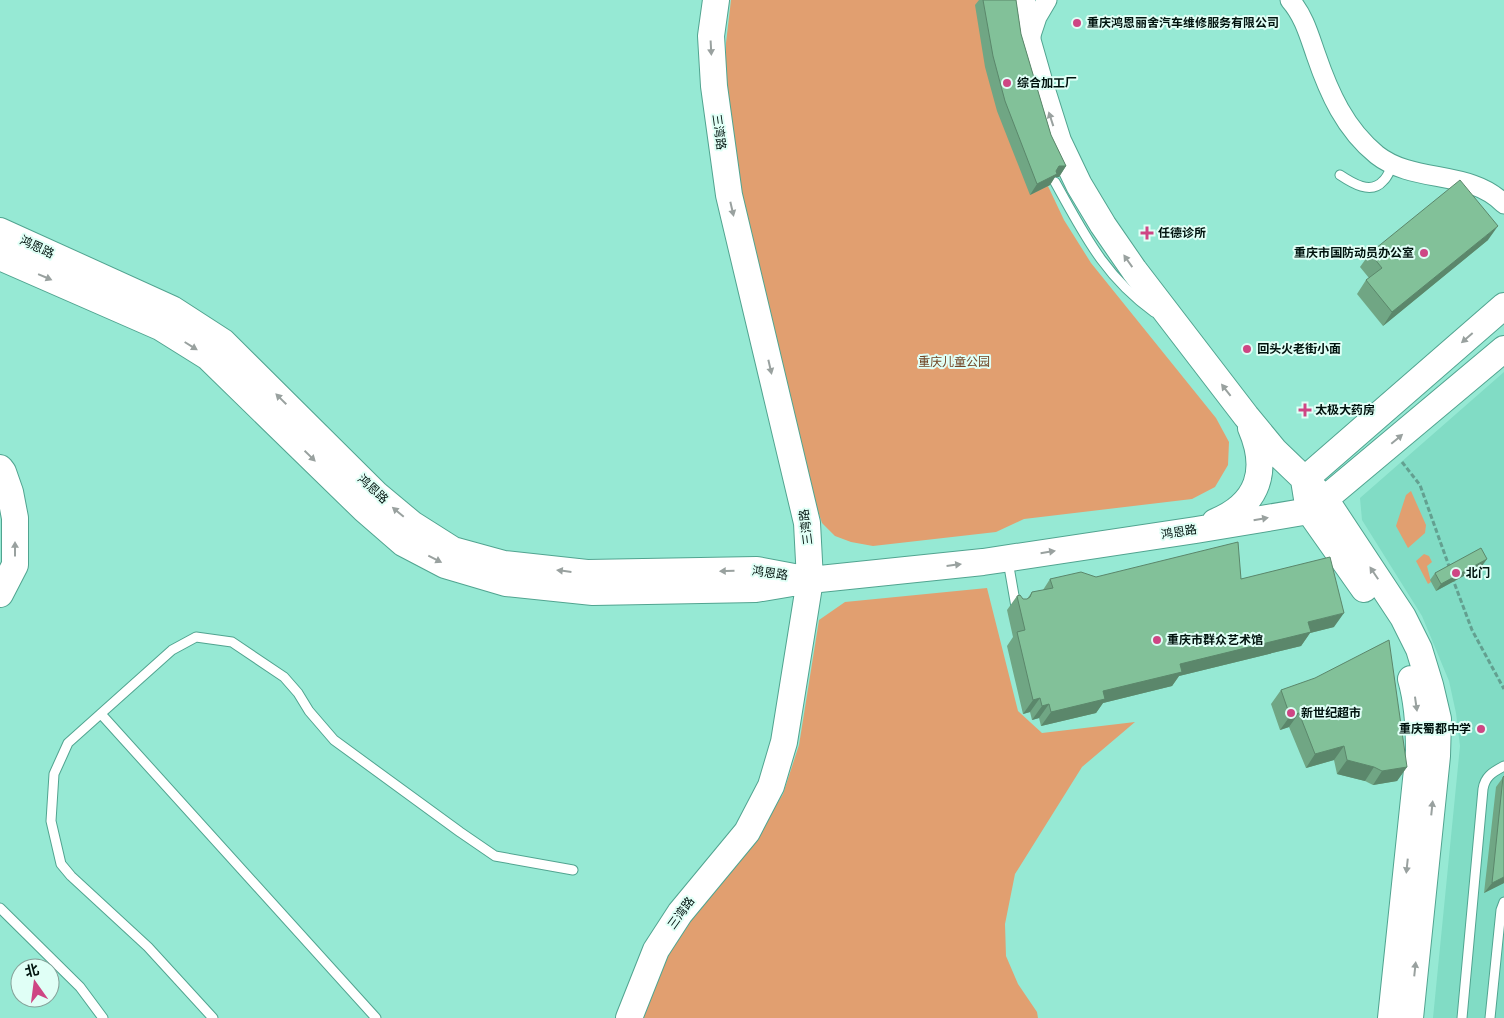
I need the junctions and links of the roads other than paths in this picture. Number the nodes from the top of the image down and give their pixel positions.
1 (716, 0) edge
2 (1022, 0) edge
3 (1047, 0) edge
4 (1290, 0) edge
5 (1028, 42) junction
6 (1393, 164) junction
7 (1340, 175) dead end
8 (1055, 182) edge
9 (1504, 204) edge
10 (0, 231) edge
11 (0, 257) edge
12 (1504, 306) edge
13 (1180, 330) junction
14 (1504, 349) edge
15 (1246, 416) junction
16 (1274, 450) junction
17 (1338, 450) junction
18 (0, 468) edge
19 (1304, 480) junction
20 (1317, 505) junction
21 (1196, 530) junction
22 (995, 560) junction
23 (810, 580) junction
24 (0, 594) edge
25 (1016, 607) edge
26 (101, 714) junction
27 (1504, 766) edge
28 (573, 870) dead end
29 (1504, 902) edge
30 (0, 908) edge
31 (103, 1018) edge
32 (213, 1018) edge
33 (376, 1018) edge
34 (629, 1018) edge
35 (1391, 1018) edge
36 (1410, 1018) edge
37 (1462, 1018) edge
38 (1490, 1018) edge

1 -> 23 main road, 三湾路
2 - 5 main road
3 - 5 street
4 - 6 street
13 -> 5 main road
6 - 7 lane
6 - 9 street
8 - 13 lane
23 -> 10 main road, 鸿恩路
11 -> 23 main road, 鸿恩路
12 -> 17 main road
15 -> 13 main road
20 -> 14 main road
15 - 16 main road
15 - 21 main road
16 - 17 main road
16 - 19 main road
17 - 19 main road
24 -> 18 main road
19 - 20 main road
21 -> 20 main road, 鸿恩路
20 -> 35 main road
36 -> 20 main road
22 -> 21 main road, 鸿恩路
23 -> 22 main road, 鸿恩路
22 - 25 lane
23 - 34 main road, 三湾路
26 - 28 lane
26 - 32 lane
26 - 33 lane
27 - 37 lane
29 - 38 lane
30 - 31 lane

